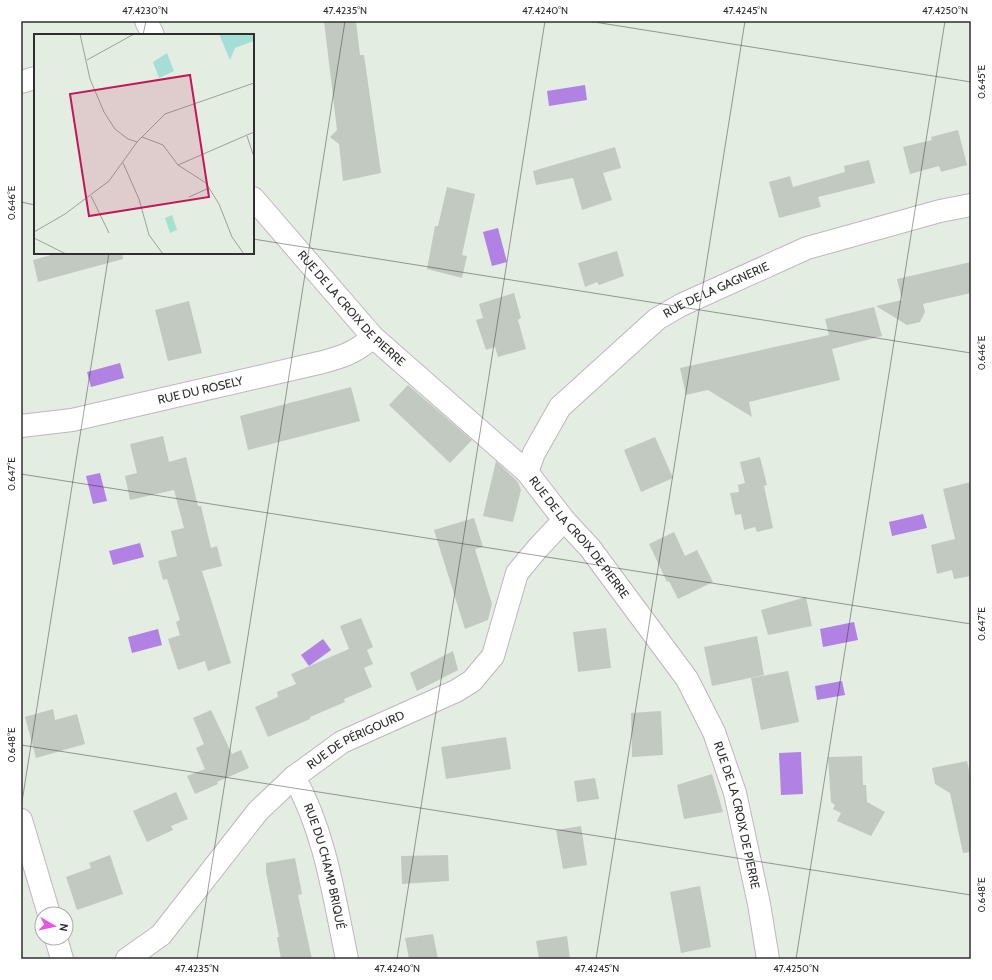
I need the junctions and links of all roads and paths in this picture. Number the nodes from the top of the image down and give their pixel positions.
1 (146, 21) edge
2 (152, 34) edge
3 (34, 78) edge
4 (21, 82) edge
5 (254, 199) edge
6 (971, 205) edge
7 (373, 337) junction
8 (21, 426) edge
9 (526, 472) junction
10 (564, 520) junction
11 (294, 777) junction
12 (21, 820) edge
13 (47, 906) edge
14 (58, 946) edge
15 (62, 959) edge
16 (127, 959) edge
17 (347, 959) edge
18 (768, 959) edge

1 - 2 street
3 - 4 street
5 - 7 street, RUE DE LA CROIX DE PIERRE
6 - 9 street, RUE DE LA GAGNERIE
7 - 8 street, RUE DU ROSELY
7 - 9 street, RUE DE LA CROIX DE PIERRE
9 - 10 street, RUE DE LA CROIX DE PIERRE
10 - 11 street, RUE DE PÉRIGOURD
10 - 18 street, RUE DE LA CROIX DE PIERRE
11 - 16 street, RUE DE PÉRIGOURD
11 - 17 street, RUE DU CHAMP BRIQUÉ
12 - 13 street
14 - 15 street

